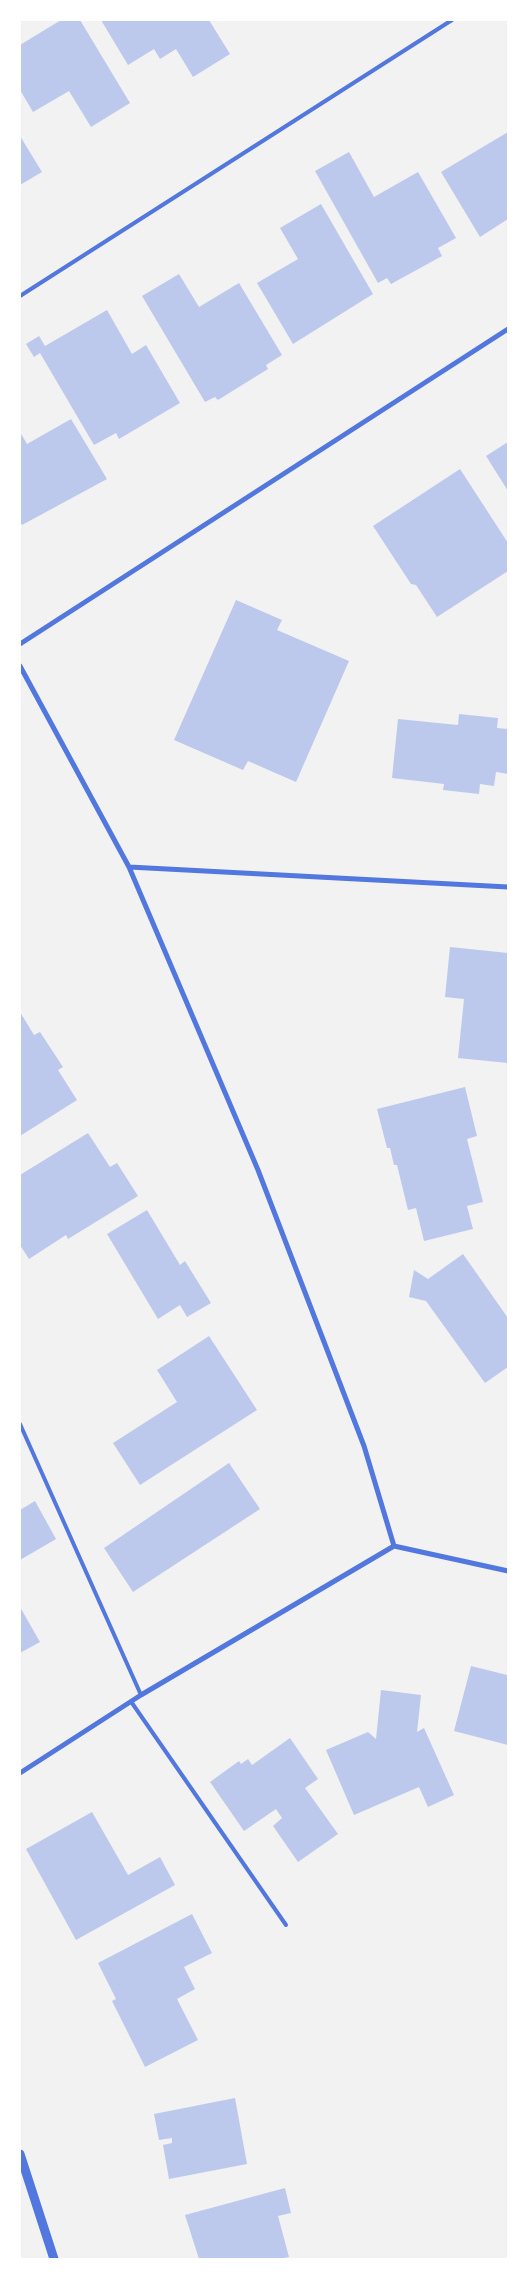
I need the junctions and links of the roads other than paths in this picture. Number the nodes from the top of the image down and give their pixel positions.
1 (452, 20) edge
2 (20, 296) edge
3 (508, 329) edge
4 (20, 644) edge
5 (20, 666) edge
6 (129, 867) junction
7 (508, 888) edge
8 (20, 1424) edge
9 (394, 1546) junction
10 (508, 1571) edge
11 (141, 1695) junction
12 (132, 1703) junction
13 (20, 1773) edge
14 (286, 1926) dead end
15 (20, 2154) edge
16 (54, 2259) edge

1 - 2 lane
3 - 4 street
5 - 6 street
6 - 7 street
6 - 9 street
8 - 11 lane
9 - 10 street
9 - 11 street
11 - 12 street
12 - 13 street
12 - 14 lane
15 - 16 street

